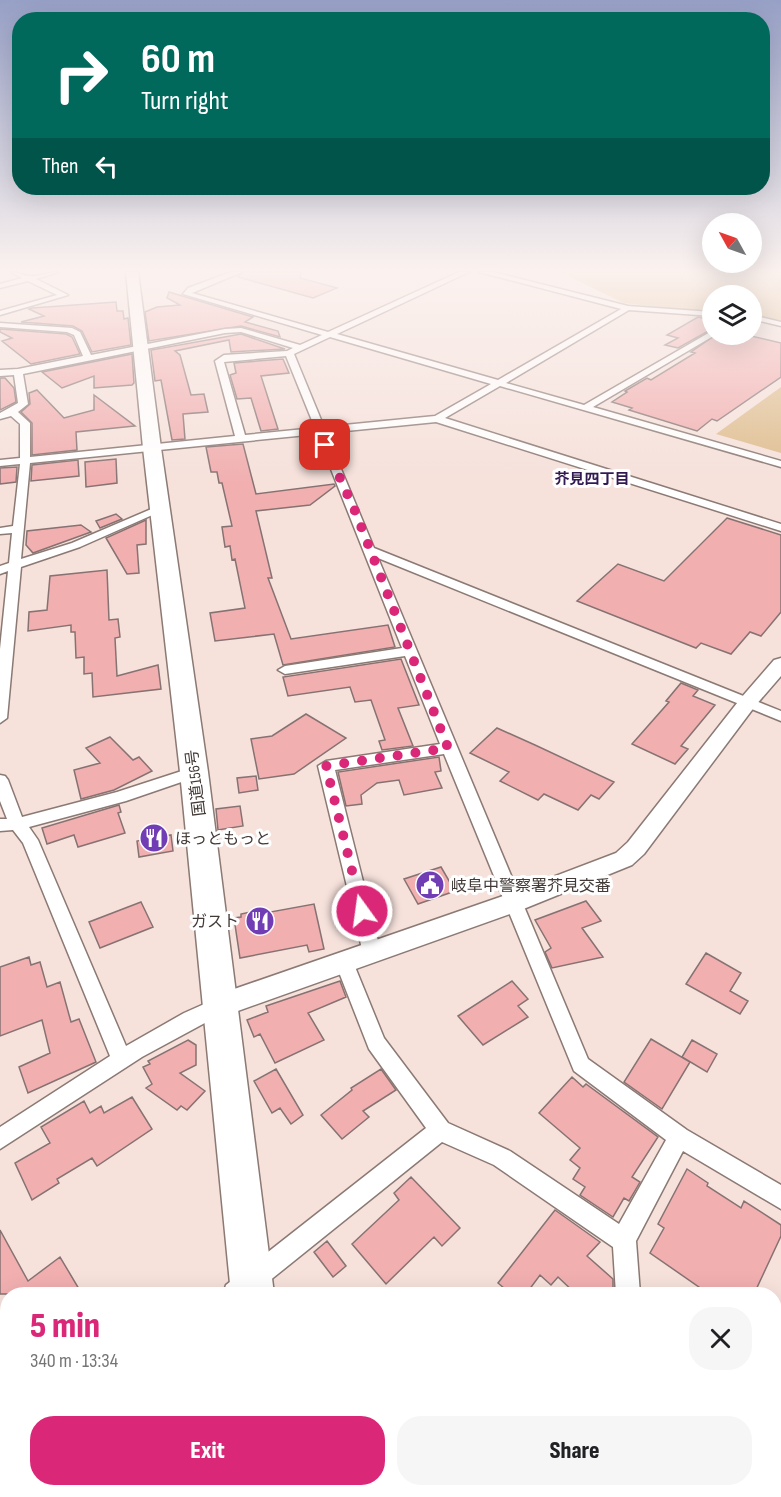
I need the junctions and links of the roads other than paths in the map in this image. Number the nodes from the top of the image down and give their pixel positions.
1 (81, 342) edge
2 (139, 342) edge
3 (171, 342) edge
4 (281, 342) edge
5 (310, 342) edge
6 (354, 342) edge
7 (569, 342) edge
8 (697, 342) edge
9 (140, 347) junction
10 (299, 347) junction
11 (289, 353) junction
12 (88, 357) junction
13 (18, 372) junction
14 (0, 373) edge
15 (498, 383) junction
16 (585, 408) junction
17 (12, 412) junction
18 (0, 416) edge
19 (437, 419) junction
20 (319, 433) junction
21 (241, 440) junction
22 (152, 448) junction
23 (25, 461) junction
24 (0, 463) edge
25 (781, 464) edge
26 (160, 509) junction
27 (781, 528) edge
28 (18, 529) junction
29 (0, 531) edge
30 (371, 551) junction
31 (14, 565) junction
32 (0, 570) edge
33 (411, 651) junction
34 (781, 664) edge
35 (285, 670) dead end
36 (1, 694) edge
37 (748, 702) junction
38 (781, 716) edge
39 (0, 718) edge
40 (448, 748) junction
41 (194, 772) junction
42 (0, 780) edge
43 (8, 824) edge
44 (512, 903) junction
45 (372, 953) junction
46 (344, 962) junction
47 (221, 1005) junction
48 (121, 1059) junction
49 (440, 1130) junction
50 (680, 1137) junction
51 (0, 1139) edge
52 (781, 1198) edge
53 (624, 1241) junction
54 (247, 1287) edge
55 (251, 1287) edge
56 (627, 1287) edge

1 - 12 street
2 - 9 highway, 国道156号
3 - 9 street
4 - 10 street
5 - 10 street
6 - 15 street
7 - 15 street
8 - 16 street
9 - 12 street
9 - 22 highway, 国道156号
10 - 11 street
11 - 20 street
11 - 21 street
12 - 13 street
13 - 14 street
13 - 17 street
15 - 16 street
15 - 19 street
16 - 25 street
17 - 18 street
17 - 23 street
19 - 20 street
19 - 27 street
20 - 21 street
20 - 30 street
21 - 22 street
22 - 23 street
22 - 26 highway, 国道156号
23 - 24 street
23 - 28 street
26 - 31 street
26 - 41 highway, 国道156号
28 - 29 street
28 - 31 street
30 - 33 street
30 - 37 street
31 - 32 street
31 - 36 street
33 - 35 street
33 - 40 street
34 - 37 street
36 - 39 street
37 - 38 street
37 - 44 street
40 - 44 street
40 - 45 street
41 - 43 street
41 - 47 highway, 国道156号
42 - 43 street
43 - 48 street
44 - 45 street
44 - 50 street
45 - 46 street
46 - 47 street
46 - 49 street
47 - 48 street
47 - 54 highway, 国道156号
48 - 51 street
49 - 53 street
49 - 55 street
50 - 52 street
50 - 53 street
53 - 56 street

